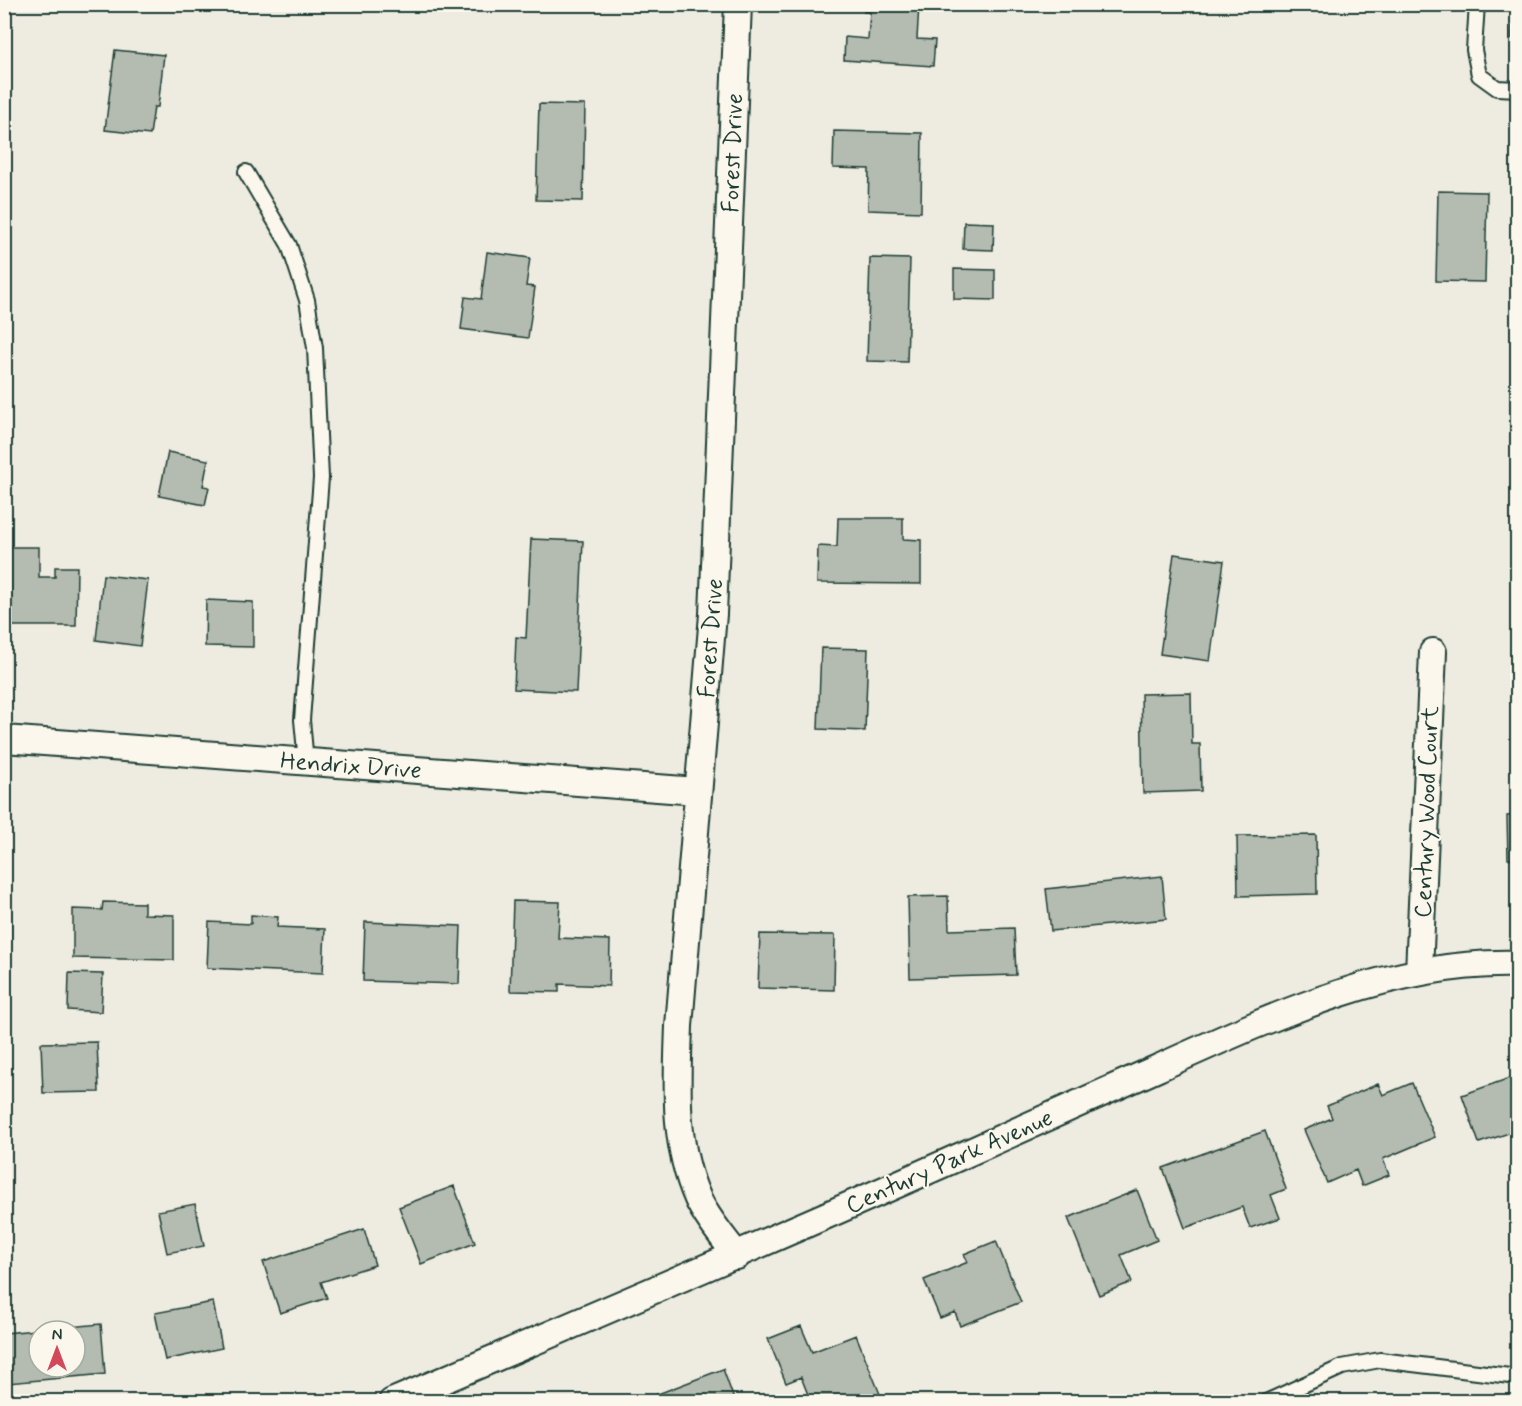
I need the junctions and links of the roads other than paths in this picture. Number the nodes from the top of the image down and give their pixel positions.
1 (738, 4) edge
2 (1477, 4) edge
3 (1518, 89) edge
4 (246, 172) dead end
5 (1433, 652) dead end
6 (4, 739) edge
7 (306, 762) junction
8 (697, 791) junction
9 (1518, 964) edge
10 (1419, 972) junction
11 (737, 1256) junction
12 (1518, 1377) edge
13 (392, 1401) edge
14 (1266, 1401) edge

1 - 8 street, Forest Drive
2 - 3 lane
4 - 7 lane
5 - 10 street, Century Wood Court
6 - 7 street, Hendrix Drive
7 - 8 street, Hendrix Drive
8 - 11 street, Forest Drive
9 - 10 street, Century Park Avenue
10 - 11 street, Century Park Avenue
11 - 13 street, Century Park Avenue
12 - 14 lane

